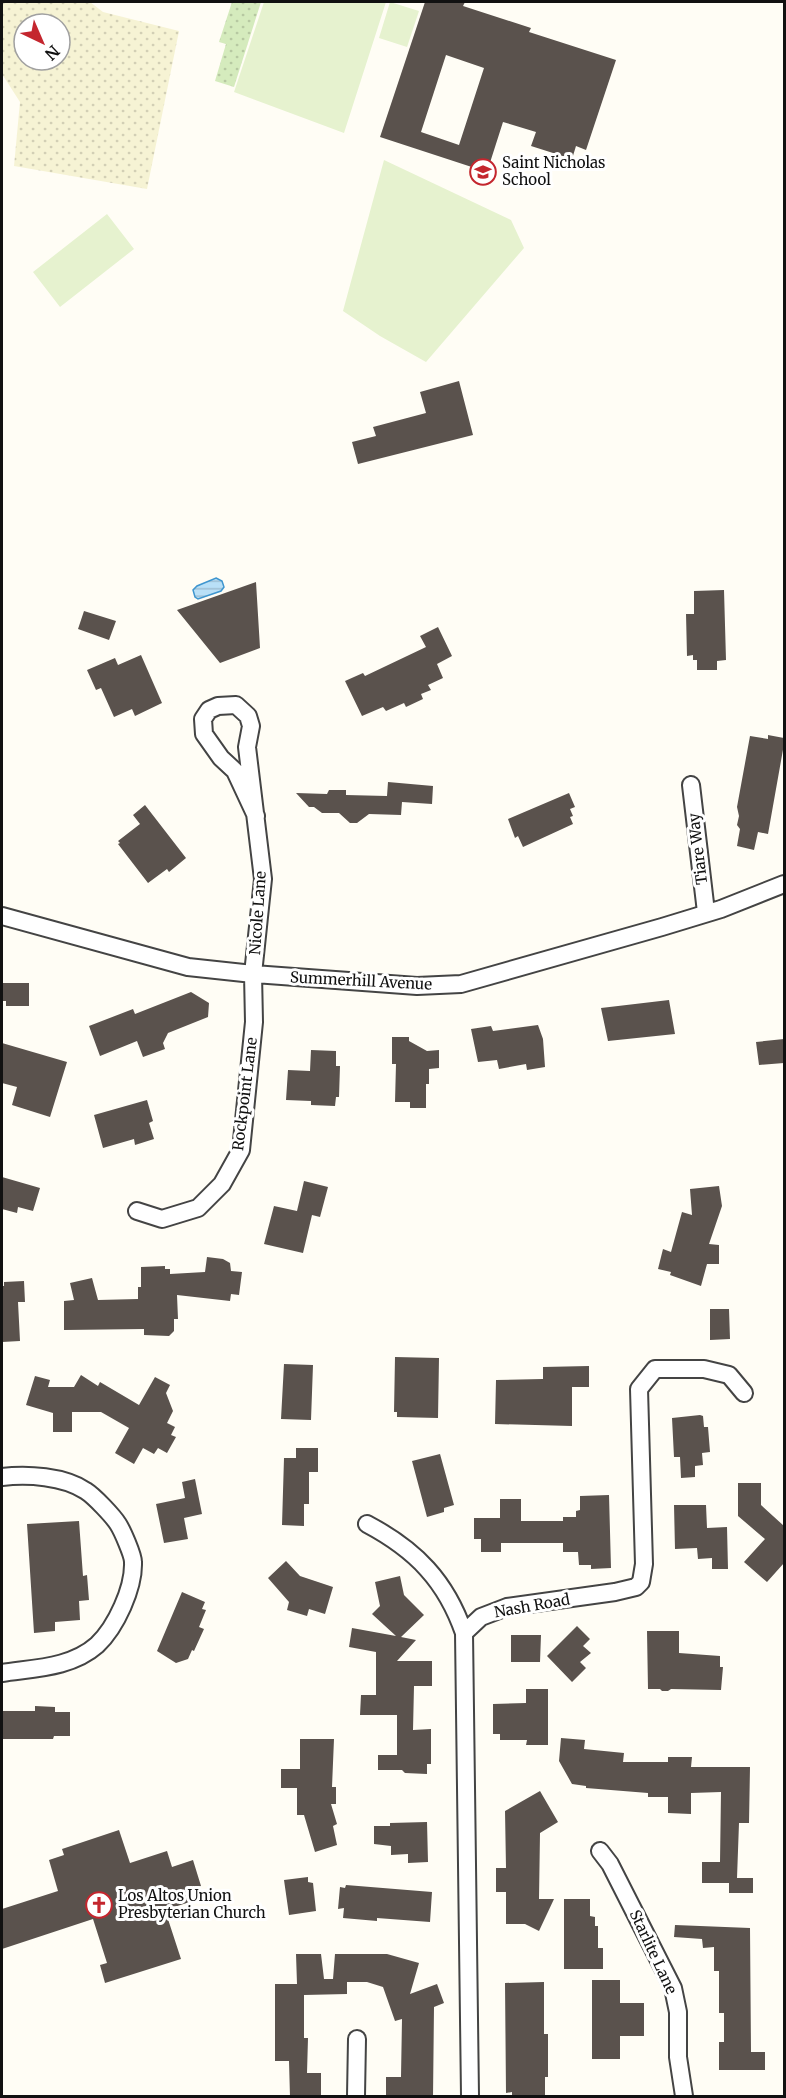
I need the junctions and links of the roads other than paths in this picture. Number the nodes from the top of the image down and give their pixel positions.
1 (691, 785) dead end
2 (256, 816) junction
3 (784, 884) edge
4 (706, 912) junction
5 (2, 916) edge
6 (253, 974) junction
7 (137, 1211) dead end
8 (744, 1393) dead end
9 (2, 1477) edge
10 (367, 1524) dead end
11 (464, 1633) junction
12 (2, 1673) edge
13 (600, 1851) dead end
14 (357, 2039) dead end
15 (356, 2097) edge
16 (470, 2097) edge
17 (684, 2097) edge

1 - 4 street, Tiare Way
2 - 2 street, Nicole Lane
2 - 6 street, Nicole Lane
3 - 4 street, Summerhill Avenue
4 - 6 street, Summerhill Avenue
5 - 6 street, Summerhill Avenue
6 - 7 street, Rockpoint Lane
8 - 11 street, Nash Road
9 - 12 street
10 - 11 street
11 - 16 street
13 - 17 street, Starlite Lane
14 - 15 street

